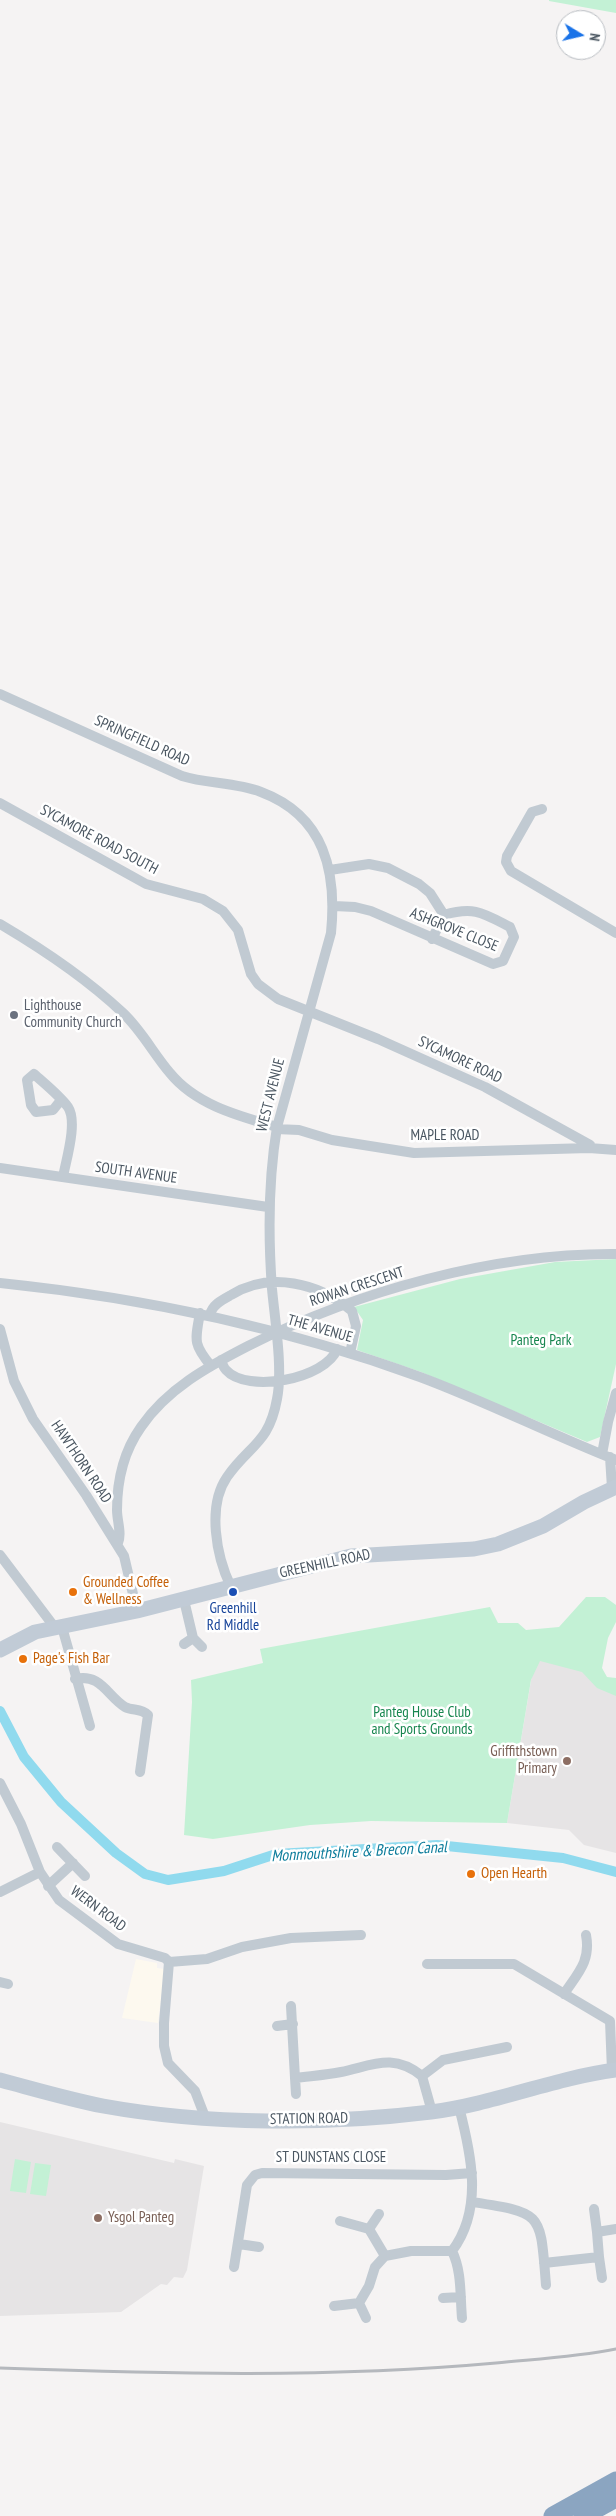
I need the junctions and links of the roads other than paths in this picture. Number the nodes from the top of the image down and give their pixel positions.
1 (0, 694) edge
2 (0, 803) edge
3 (542, 809) dead end
4 (330, 870) junction
5 (334, 906) junction
6 (444, 915) junction
7 (0, 924) edge
8 (616, 933) edge
9 (432, 939) junction
10 (308, 1012) junction
11 (61, 1100) junction
12 (276, 1128) junction
13 (589, 1148) junction
14 (616, 1150) edge
15 (0, 1168) edge
16 (63, 1177) junction
17 (268, 1208) junction
18 (616, 1254) edge
19 (272, 1282) junction
20 (0, 1283) edge
21 (344, 1304) junction
22 (205, 1314) junction
23 (0, 1329) edge
24 (276, 1332) junction
25 (336, 1349) junction
26 (350, 1353) junction
27 (220, 1360) junction
28 (211, 1366) junction
29 (279, 1380) junction
30 (616, 1393) edge
31 (609, 1457) edge
32 (614, 1488) edge
33 (118, 1543) junction
34 (0, 1555) edge
35 (231, 1586) junction
36 (184, 1600) junction
37 (137, 1611) junction
38 (59, 1628) junction
39 (202, 1647) dead end
40 (0, 1650) edge
41 (76, 1679) junction
42 (90, 1726) dead end
43 (140, 1772) dead end
44 (0, 1783) edge
45 (57, 1846) dead end
46 (73, 1863) junction
47 (40, 1872) junction
48 (85, 1876) dead end
49 (48, 1886) junction
50 (0, 1892) edge
51 (361, 1934) dead end
52 (586, 1935) dead end
53 (169, 1962) junction
54 (427, 1964) dead end
55 (564, 1994) junction
56 (291, 2006) dead end
57 (613, 2018) edge
58 (293, 2024) junction
59 (277, 2026) dead end
60 (507, 2047) dead end
61 (614, 2070) edge
62 (422, 2076) junction
63 (295, 2078) junction
64 (0, 2080) edge
65 (296, 2094) dead end
66 (459, 2107) junction
67 (432, 2112) junction
68 (204, 2116) junction
69 (472, 2173) junction
70 (472, 2202) junction
71 (594, 2209) dead end
72 (378, 2214) dead end
73 (340, 2221) dead end
74 (369, 2229) junction
75 (616, 2229) edge
76 (597, 2232) junction
77 (239, 2244) junction
78 (259, 2247) dead end
79 (452, 2251) junction
80 (385, 2256) junction
81 (599, 2257) junction
82 (544, 2263) junction
83 (234, 2267) dead end
84 (602, 2278) dead end
85 (546, 2285) dead end
86 (461, 2297) junction
87 (443, 2298) dead end
88 (359, 2303) junction
89 (334, 2306) dead end
90 (366, 2318) dead end
91 (462, 2318) dead end
92 (616, 2481) edge
93 (616, 2498) edge
94 (553, 2516) edge
95 (584, 2516) edge

1 - 4 street, SPRINGFIELD ROAD
2 - 10 street, SYCAMORE ROAD SOUTH
3 - 8 street
4 - 5 street, WEST AVENUE
4 - 6 street, ASHGROVE CLOSE
5 - 9 street, ASHGROVE CLOSE
5 - 10 street, WEST AVENUE
6 - 9 street
6 - 9 street, ASHGROVE CLOSE
7 - 12 street, MAPLE ROAD
10 - 12 street, WEST AVENUE
10 - 13 street, SYCAMORE ROAD
11 - 11 street
11 - 16 street
12 - 13 street, MAPLE ROAD
12 - 17 street, WEST AVENUE
13 - 14 street, MAPLE ROAD
15 - 16 street, SOUTH AVENUE
16 - 17 street, SOUTH AVENUE
17 - 19 street, WEST AVENUE
18 - 21 street, ROWAN CRESCENT
19 - 21 street
19 - 22 street
19 - 24 street, WEST AVENUE
20 - 22 street, THE AVENUE
21 - 24 street, ROWAN CRESCENT
21 - 26 street
22 - 24 street, THE AVENUE
22 - 28 street
23 - 33 street, HAWTHORN ROAD
24 - 25 street, THE AVENUE
24 - 27 street, ROWAN CRESCENT
24 - 29 street, WEST AVENUE
25 - 26 street, THE AVENUE
25 - 29 street
26 - 31 street, THE AVENUE
27 - 28 street, ROWAN CRESCENT
27 - 29 street
28 - 33 street, ROWAN CRESCENT
29 - 35 street, WEST AVENUE
30 - 31 street
31 - 32 street
32 - 35 street, GREENHILL ROAD
33 - 37 street, HAWTHORN ROAD
34 - 38 street
35 - 36 street, GREENHILL ROAD
36 - 37 street, GREENHILL ROAD
36 - 39 street
37 - 38 street, GREENHILL ROAD
38 - 40 street, GREENHILL ROAD
38 - 41 street
41 - 42 street
41 - 43 street
44 - 47 street, WERN ROAD
45 - 46 street
46 - 48 street
46 - 49 street
47 - 49 street, WERN ROAD
47 - 50 street
49 - 53 street, WERN ROAD
51 - 53 street, WERN ROAD
52 - 55 street
53 - 68 street
54 - 55 street
55 - 57 street
56 - 58 street
57 - 61 street
58 - 59 street
58 - 63 street
60 - 62 street
61 - 66 street, STATION ROAD
62 - 63 street
62 - 67 street
63 - 65 street
64 - 68 street, STATION ROAD
66 - 67 street, STATION ROAD
66 - 69 street
67 - 68 street, STATION ROAD
69 - 70 street
69 - 77 street, ST DUNSTANS CLOSE
70 - 79 street
70 - 82 street
71 - 76 street
72 - 74 street
73 - 74 street
74 - 80 street
75 - 76 street
76 - 81 street
77 - 78 street
77 - 83 street, ST DUNSTANS CLOSE
79 - 80 street
79 - 86 street
80 - 88 street
81 - 82 street
81 - 84 street
82 - 85 street
86 - 87 street
86 - 91 street
88 - 89 street
88 - 90 street
92 - 94 highway
93 - 95 highway

